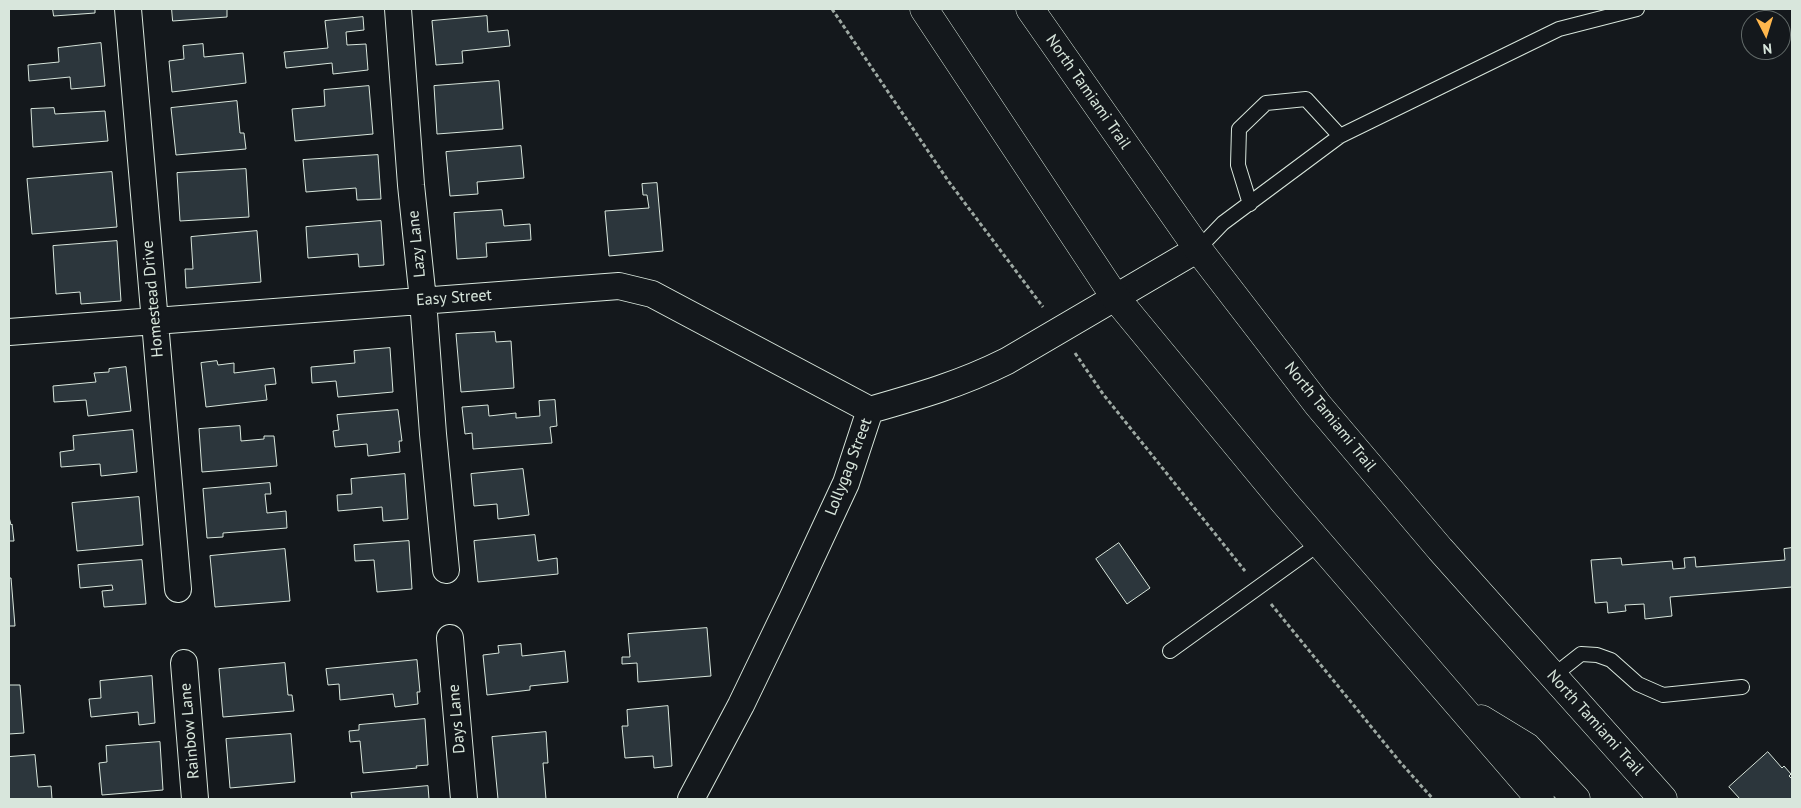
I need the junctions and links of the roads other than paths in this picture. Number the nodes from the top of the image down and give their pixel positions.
1 (128, 9) edge
2 (398, 9) edge
3 (924, 9) edge
4 (1030, 9) edge
5 (1637, 9) edge
6 (1340, 136) junction
7 (1250, 204) junction
8 (1198, 249) junction
9 (1115, 297) junction
10 (423, 300) junction
11 (155, 321) junction
12 (9, 332) edge
13 (870, 410) junction
14 (1320, 543) junction
15 (446, 570) dead end
16 (178, 589) dead end
17 (450, 638) dead end
18 (1170, 651) dead end
19 (184, 663) dead end
20 (1553, 676) junction
21 (1742, 687) dead end
22 (1460, 707) junction
23 (195, 799) edge
24 (464, 799) edge
25 (691, 799) edge
26 (1540, 799) edge
27 (1576, 799) edge
28 (1663, 799) edge

1 - 11 street, Homestead Drive
2 - 10 street, Lazy Lane
3 - 9 main road
4 - 8 main road, North Tamiami Trail
5 - 6 lane
6 - 7 lane
6 - 7 lane
7 - 8 lane
8 - 9 street, Lollygag Street
8 - 20 main road, North Tamiami Trail
9 - 13 street, Lollygag Street
9 - 14 main road
10 - 11 street, Easy Street
10 - 13 street, Easy Street
10 - 15 street, Lazy Lane
11 - 12 street, Easy Street
11 - 16 street, Homestead Drive
13 - 25 street, Lollygag Street
14 - 18 lane
14 - 22 main road
17 - 24 street, Days Lane
19 - 23 street, Rainbow Lane
20 - 21 lane
20 - 28 main road, North Tamiami Trail
22 - 26 main road
22 - 27 main road

